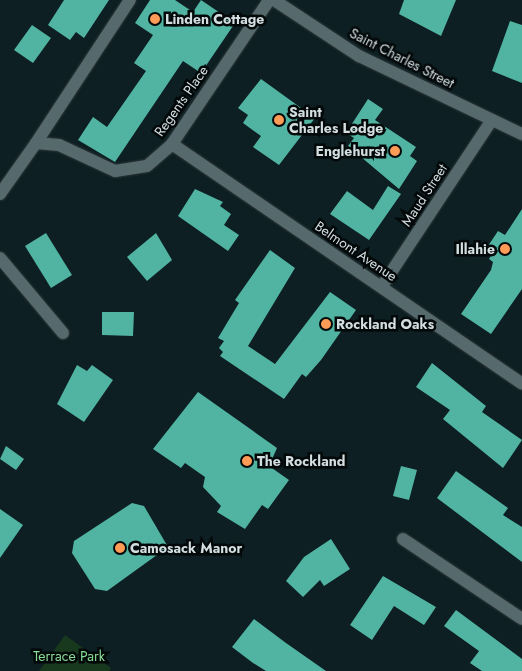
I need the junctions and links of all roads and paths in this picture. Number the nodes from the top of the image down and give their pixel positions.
1 (130, 0) edge
2 (269, 0) edge
3 (274, 0) edge
4 (492, 120) junction
5 (522, 134) edge
6 (36, 143) junction
7 (172, 144) junction
8 (0, 194) edge
9 (0, 258) edge
10 (382, 286) junction
11 (63, 333) dead end
12 (522, 384) edge
13 (403, 539) dead end
14 (522, 619) edge

1 - 6 street
2 - 7 street, Regents Place
3 - 4 street, Saint Charles Street
4 - 5 street, Saint Charles Street
4 - 10 street, Maud Street
6 - 7 street, Regents Place
6 - 8 street
7 - 10 street, Belmont Avenue
9 - 11 street
10 - 12 street, Belmont Avenue
13 - 14 street

